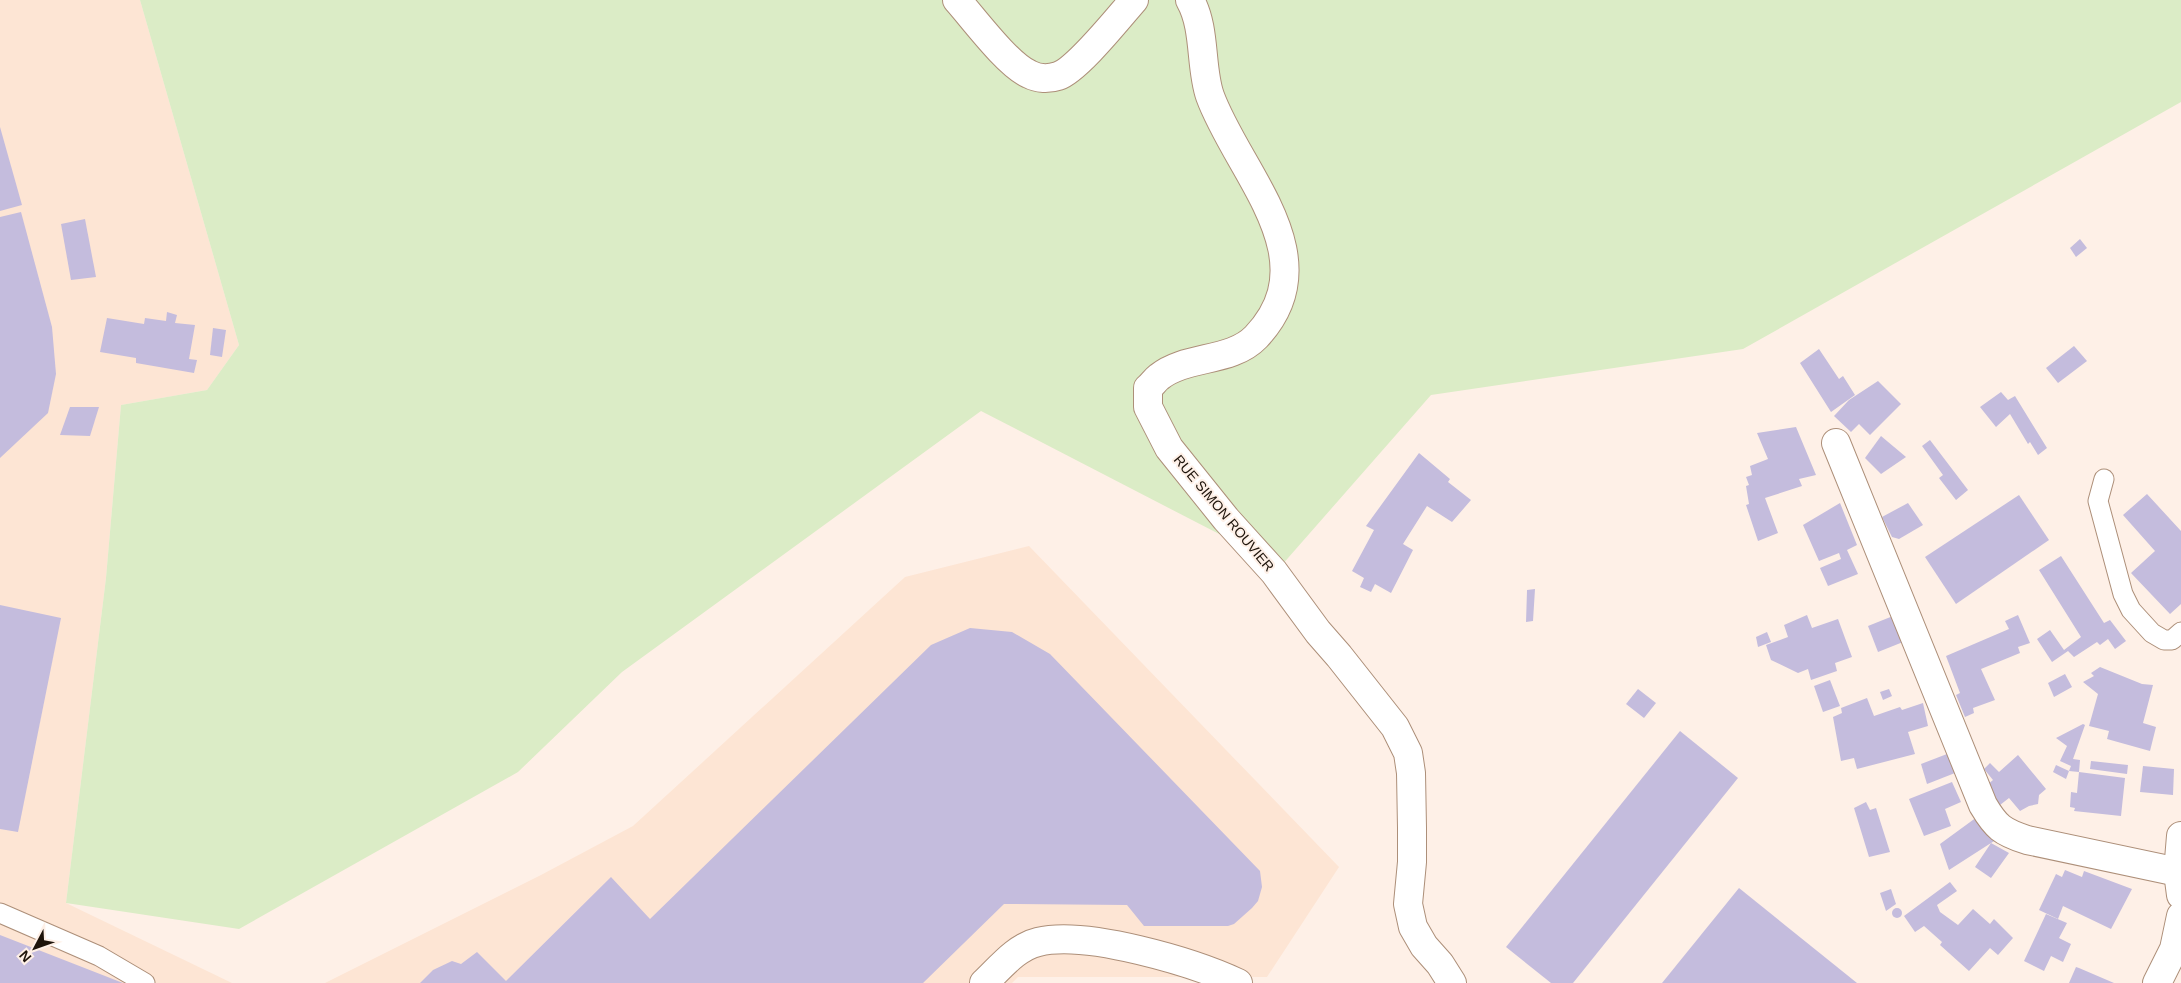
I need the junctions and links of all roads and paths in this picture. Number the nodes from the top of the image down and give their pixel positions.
1 (957, 0) edge
2 (1134, 0) edge
3 (1190, 0) edge
4 (1836, 443) dead end
5 (2104, 479) dead end
6 (2181, 632) edge
7 (2181, 836) edge
8 (2180, 884) edge
9 (0, 913) edge
10 (2181, 924) edge
11 (145, 983) edge
12 (984, 983) edge
13 (1238, 983) edge
14 (1452, 983) edge
15 (2157, 983) edge

1 - 2 street
3 - 14 street, RUE SIMON ROUVIER
4 - 8 street
5 - 6 lane
7 - 8 street
9 - 11 lane
10 - 15 street
12 - 13 street

